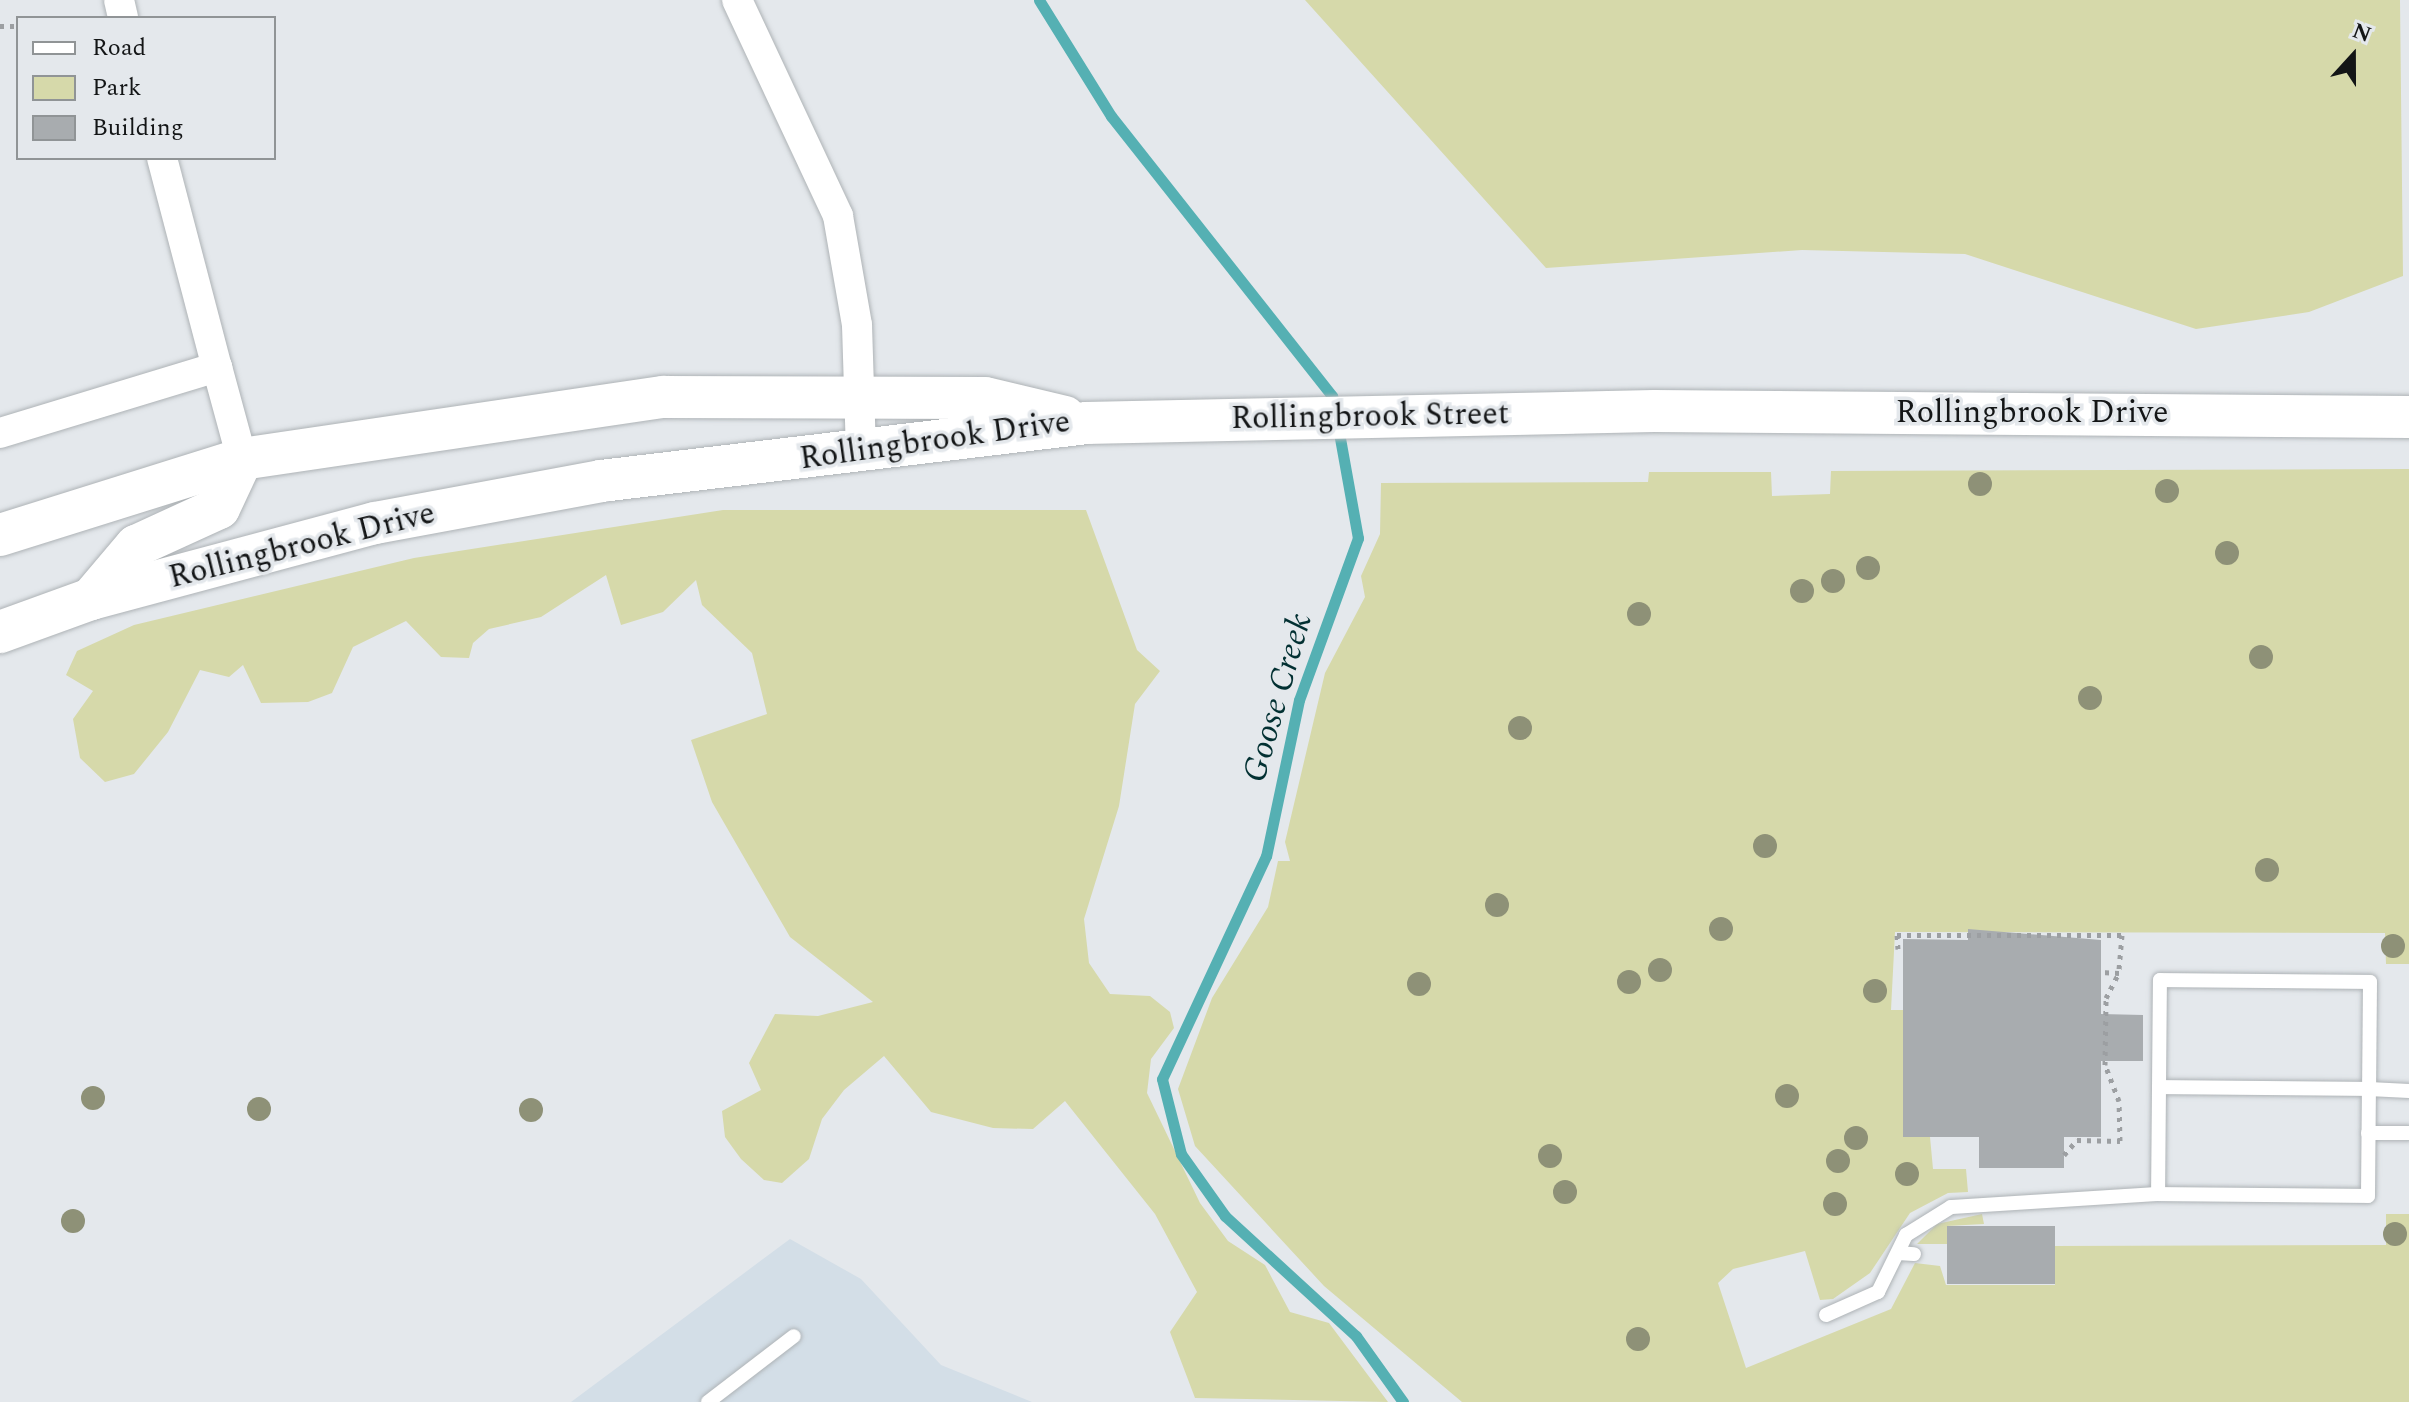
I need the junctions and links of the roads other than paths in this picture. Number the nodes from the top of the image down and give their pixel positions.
1 (737, 0) edge
2 (163, 160) edge
3 (217, 367) junction
4 (860, 394) junction
5 (1654, 411) joint
6 (2409, 417) edge
7 (1085, 423) junction
8 (0, 433) edge
9 (861, 454) junction
10 (242, 459) junction
11 (0, 535) edge
12 (91, 599) junction
13 (0, 632) edge
14 (2159, 1087) junction
15 (2369, 1089) junction
16 (2409, 1091) edge
17 (2368, 1133) junction
18 (2409, 1133) edge
19 (2158, 1194) junction
20 (1898, 1253) junction
21 (1914, 1254) dead end
22 (1826, 1315) dead end
23 (794, 1336) dead end
24 (708, 1402) edge

1 - 4 street
2 - 3 street
3 - 8 street
3 - 10 street
4 - 7 main road, Rollingbrook Drive
4 - 9 street
4 - 10 main road, Rollingbrook Drive
5 - 6 main road, Rollingbrook Drive
5 - 7 main road, Rollingbrook Street
7 - 9 main road, Rollingbrook Drive
9 - 12 main road, Rollingbrook Drive
10 - 11 main road, Rollingbrook Drive
10 - 12 main road
12 - 13 main road, Rollingbrook Drive
14 - 15 lane
14 - 15 lane
14 - 19 lane
15 - 16 lane
15 - 17 lane
17 - 18 lane
17 - 19 lane
19 - 20 lane
20 - 21 lane
20 - 22 lane
23 - 24 lane

